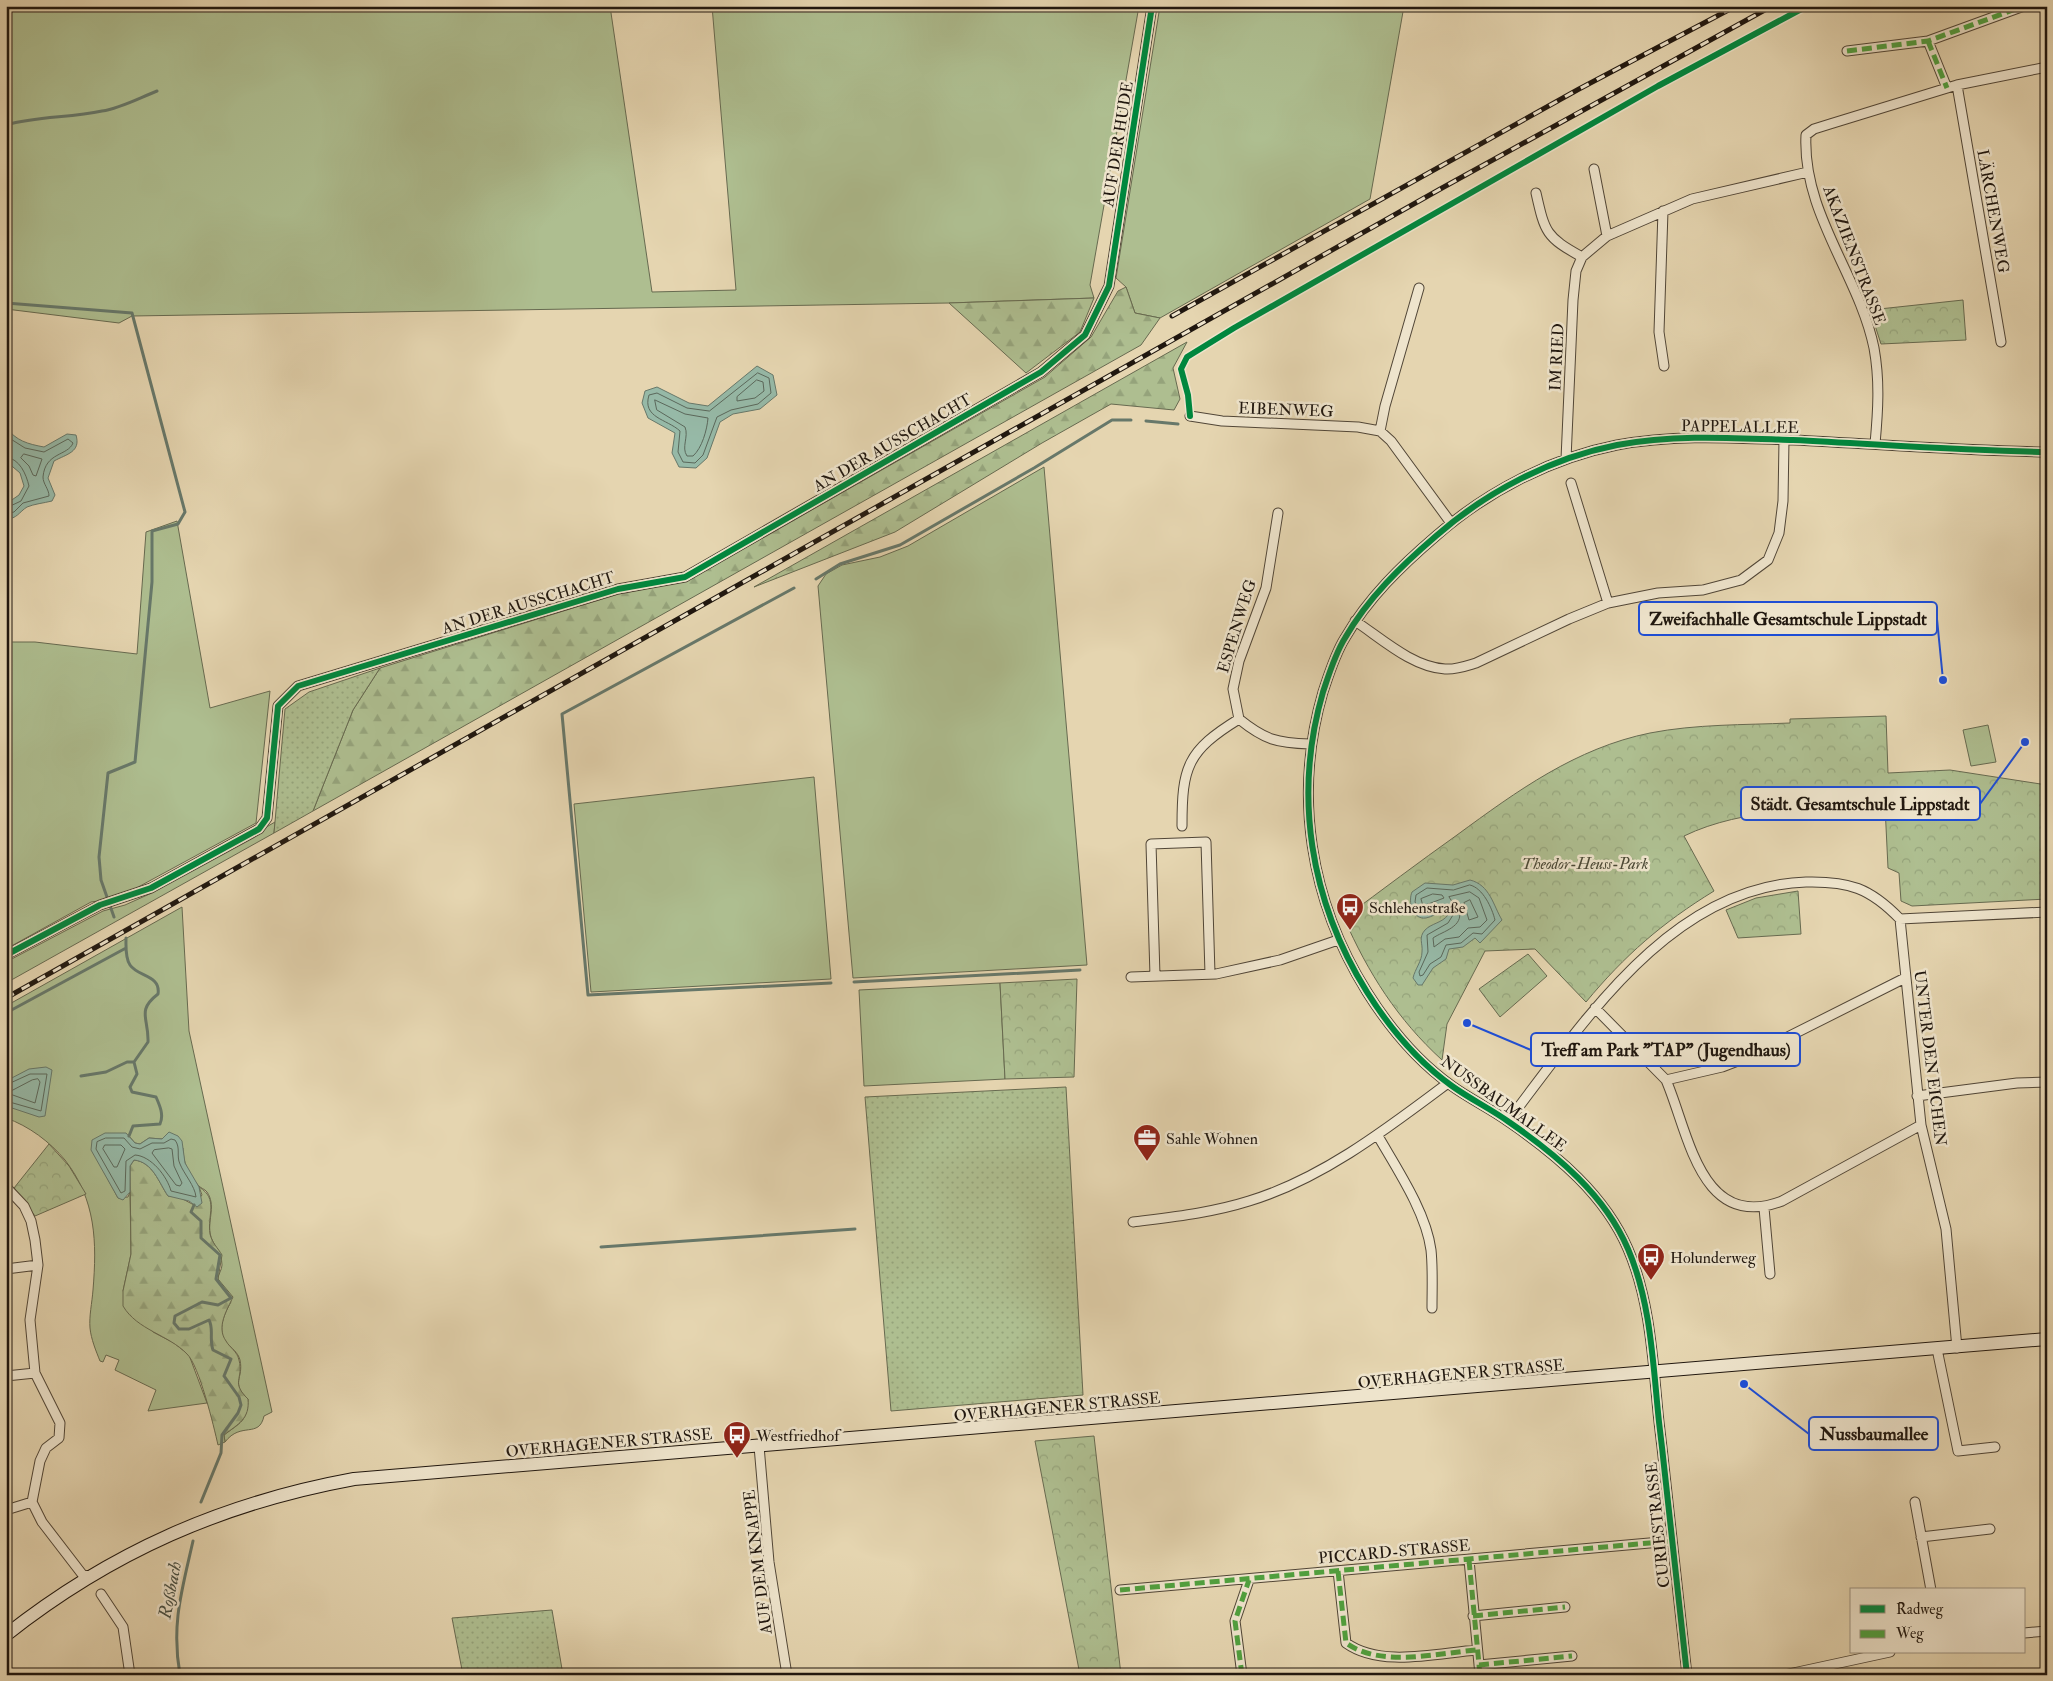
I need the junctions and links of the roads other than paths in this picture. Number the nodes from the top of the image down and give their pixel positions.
1 (1152, 6) edge
2 (2024, 6) edge
3 (1928, 41) junction
4 (1847, 51) dead end
5 (2047, 67) edge
6 (1956, 85) junction
7 (1947, 88) junction
8 (1594, 169) dead end
9 (1808, 172) junction
10 (1536, 193) dead end
11 (1663, 211) junction
12 (1607, 236) junction
13 (1582, 257) junction
14 (1109, 286) joint
15 (1419, 288) dead end
16 (2001, 342) dead end
17 (1664, 366) dead end
18 (1190, 416) dead end
19 (1380, 431) junction
20 (1784, 440) junction
21 (1875, 444) junction
22 (2047, 452) edge
23 (1566, 460) junction
24 (1571, 483) dead end
25 (1278, 513) dead end
26 (1451, 523) junction
27 (1608, 602) junction
28 (1355, 621) junction
29 (1239, 719) junction
30 (1310, 744) junction
31 (1182, 826) dead end
32 (2047, 912) edge
33 (1900, 919) junction
34 (1338, 940) junction
35 (6, 955) edge
36 (1210, 974) junction
37 (1155, 976) junction
38 (1131, 977) dead end
39 (1905, 978) junction
40 (1594, 1008) junction
41 (1666, 1080) junction
42 (2047, 1082) edge
43 (1448, 1083) junction
44 (1917, 1096) junction
45 (1508, 1121) junction
46 (1921, 1125) junction
47 (1378, 1136) junction
48 (6, 1187) edge
49 (1764, 1208) junction
50 (1133, 1222) dead end
51 (38, 1265) junction
52 (6, 1269) edge
53 (1770, 1274) dead end
54 (1432, 1308) dead end
55 (2047, 1339) edge
56 (1957, 1348) junction
57 (1937, 1349) junction
58 (1654, 1372) junction
59 (35, 1373) junction
60 (6, 1376) edge
61 (759, 1446) junction
62 (1995, 1447) dead end
63 (32, 1502) junction
64 (1914, 1502) dead end
65 (6, 1510) edge
66 (1990, 1529) dead end
67 (1921, 1537) junction
68 (1672, 1541) junction
69 (1469, 1560) junction
70 (1338, 1571) junction
71 (89, 1576) junction
72 (1249, 1580) junction
73 (1931, 1588) edge
74 (1120, 1590) dead end
75 (101, 1594) dead end
76 (1565, 1607) dead end
77 (1473, 1616) junction
78 (2047, 1631) edge
79 (2026, 1633) edge
80 (6, 1635) edge
81 (1477, 1650) junction
82 (1881, 1654) edge
83 (1572, 1656) dead end
84 (1479, 1670) edge
85 (130, 1675) edge
86 (787, 1675) edge
87 (1242, 1675) edge
88 (1687, 1675) edge
89 (1784, 1675) edge

1 - 14 street, AUF DER HUDE
2 - 3 street
3 - 4 street
3 - 7 street
5 - 6 street, AKAZIENSTRASSE
6 - 7 street, AKAZIENSTRASSE
6 - 16 street, LÄRCHENWEG
7 - 9 street, AKAZIENSTRASSE
8 - 12 street
9 - 11 street
9 - 21 street, AKAZIENSTRASSE
10 - 13 street
11 - 12 street
11 - 17 street
12 - 13 street
13 - 23 street, IM RIED
14 - 35 street, AN DER AUSSCHACHT
15 - 19 street
18 - 19 street, EIBENWEG
19 - 26 street
20 - 21 street, PAPPELALLEE
20 - 23 street, PAPPELALLEE
20 - 27 street
21 - 22 street, PAPPELALLEE
23 - 26 street, PAPPELALLEE
24 - 27 street
25 - 29 street, ESPENWEG
26 - 28 street, NUSSBAUMALLEE
27 - 28 street
28 - 30 street, NUSSBAUMALLEE
29 - 30 street
29 - 31 street
30 - 34 street, NUSSBAUMALLEE
32 - 33 street
33 - 39 street, UNTER DEN EICHEN
33 - 40 street
34 - 36 street
34 - 43 street, NUSSBAUMALLEE
36 - 37 street
36 - 37 street
37 - 38 street
39 - 41 street
39 - 44 street, UNTER DEN EICHEN
40 - 41 street
40 - 45 street
41 - 49 street
42 - 44 street
43 - 45 street, NUSSBAUMALLEE
43 - 47 street
44 - 46 street, UNTER DEN EICHEN
45 - 58 street, NUSSBAUMALLEE
46 - 49 street
46 - 56 street, UNTER DEN EICHEN
47 - 50 street
47 - 54 street
48 - 51 street
49 - 53 street
51 - 52 street
51 - 59 street
55 - 56 main road, OVERHAGENER STRASSE
56 - 57 main road, OVERHAGENER STRASSE
57 - 58 main road, OVERHAGENER STRASSE
57 - 62 street
58 - 61 main road, OVERHAGENER STRASSE
58 - 68 street, CURIESTRASSE
59 - 60 street
59 - 63 street
61 - 71 main road, OVERHAGENER STRASSE
61 - 86 street, AUF DEM KNAPPE
63 - 65 street
63 - 71 street
64 - 67 street
66 - 67 street
67 - 73 street
68 - 69 street, PICCARD-STRASSE
68 - 88 street, CURIESTRASSE
69 - 70 street, PICCARD-STRASSE
69 - 77 street
70 - 72 street, PICCARD-STRASSE
70 - 81 street
71 - 80 main road, OVERHAGENER STRASSE
72 - 74 street, PICCARD-STRASSE
72 - 87 street
75 - 85 street
76 - 77 street
77 - 81 street
78 - 79 street
81 - 84 street
82 - 89 street
83 - 84 street

